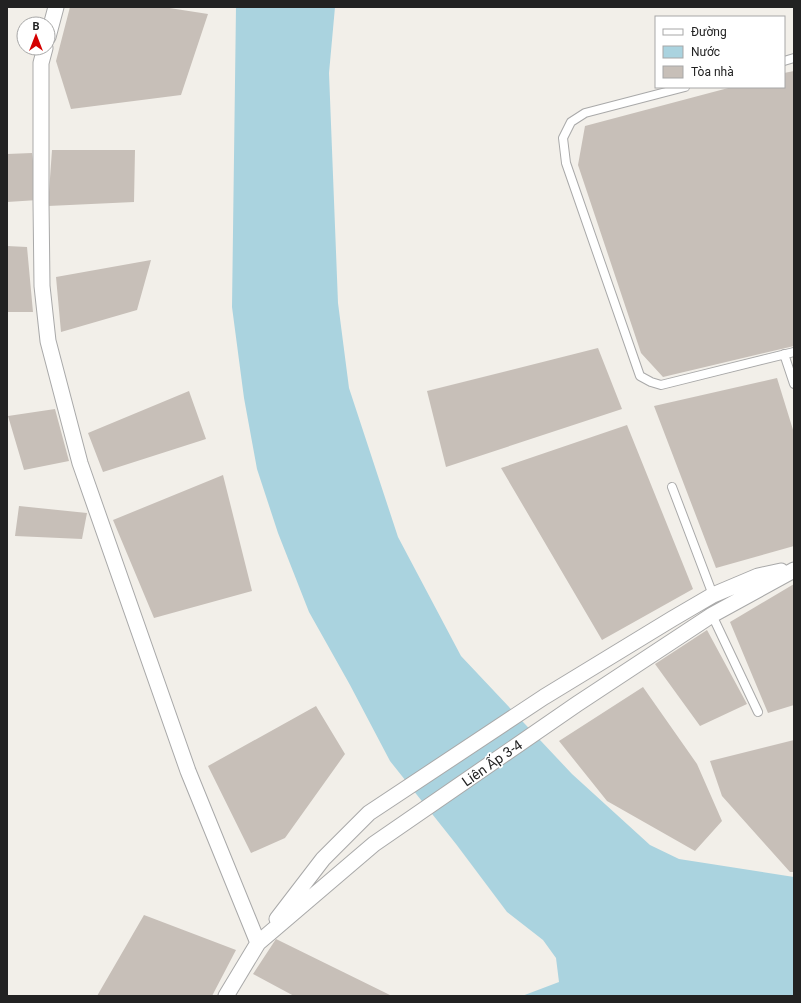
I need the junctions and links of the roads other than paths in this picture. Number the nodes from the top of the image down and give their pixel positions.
1 (43, 56) edge
2 (680, 88) edge
3 (794, 352) edge
4 (784, 354) junction
5 (794, 384) edge
6 (672, 487) dead end
7 (794, 569) edge
8 (713, 595) junction
9 (712, 615) junction
10 (758, 712) dead end
11 (258, 943) junction
12 (226, 996) edge

1 - 11 street
2 - 4 lane
3 - 4 lane
4 - 5 lane
6 - 8 lane
7 - 8 street
7 - 9 street, Liên Ấp 3-4
8 - 11 street
9 - 10 lane
9 - 11 street, Liên Ấp 3-4
11 - 12 street, Liên Ấp 3-4

